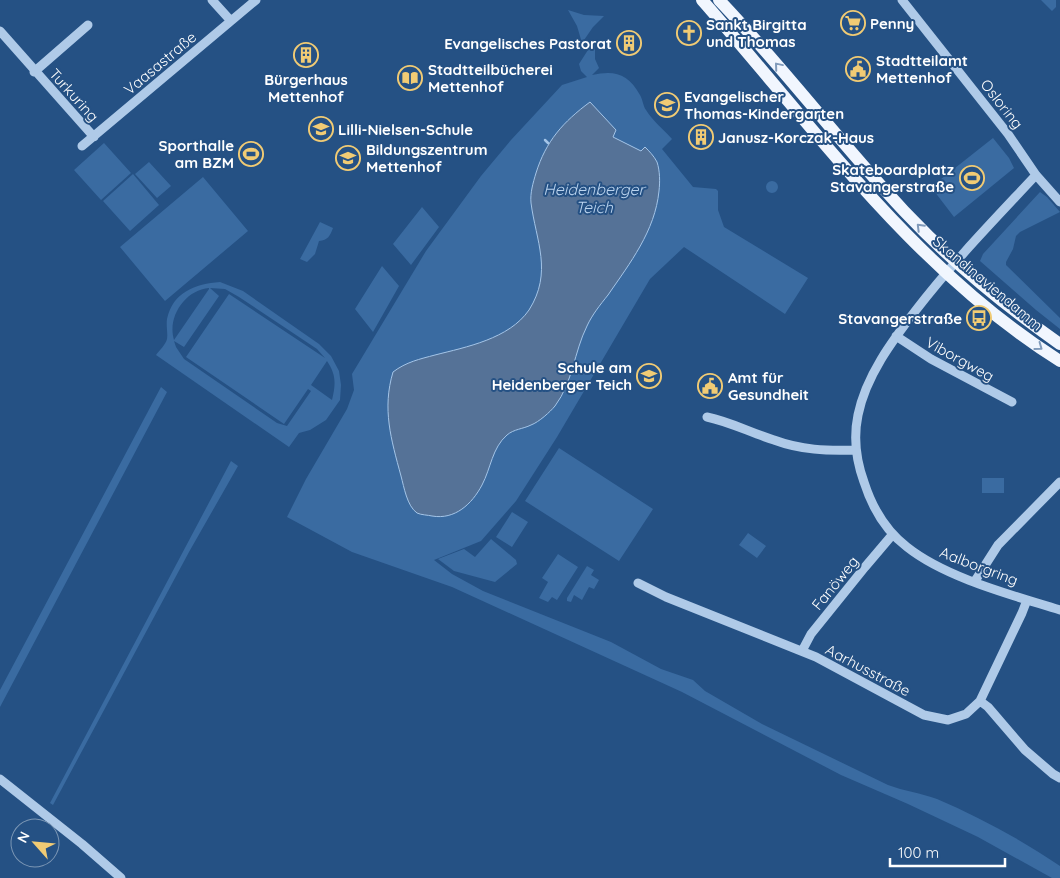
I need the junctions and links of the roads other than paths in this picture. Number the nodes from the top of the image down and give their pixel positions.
1 (212, 0) edge
2 (256, 0) edge
3 (702, 0) edge
4 (719, 0) edge
5 (902, 0) edge
6 (231, 21) junction
7 (88, 25) dead end
8 (0, 31) edge
9 (34, 72) junction
10 (94, 137) junction
11 (82, 146) dead end
12 (1036, 175) junction
13 (1060, 202) edge
14 (955, 261) junction
15 (945, 273) junction
16 (896, 336) junction
17 (1060, 344) edge
18 (1060, 361) edge
19 (1012, 402) dead end
20 (708, 416) dead end
21 (855, 450) junction
22 (1060, 482) edge
23 (893, 534) junction
24 (975, 581) junction
25 (638, 583) dead end
26 (1027, 600) junction
27 (1060, 610) edge
28 (802, 651) junction
29 (980, 701) junction
30 (1060, 778) edge
31 (0, 779) edge
32 (121, 878) edge

1 - 6 street
2 - 6 street, Vaasastraße
3 - 15 main road, Skandinaviendamm
14 -> 4 main road, Skandinaviendamm
5 - 12 street, Osloring
6 - 10 street, Vaasastraße
7 - 9 street, Turkuring
8 - 9 street, Turkuring
9 - 10 street, Turkuring
10 - 11 street, Vaasastraße
12 - 13 street, Osloring
12 - 14 street
14 - 15 street
14 - 17 main road, Skandinaviendamm
15 - 16 street, Aalborgring
15 -> 18 main road, Skandinaviendamm
16 - 19 street, Viborgweg
16 - 21 street, Aalborgring
20 - 21 street
21 - 23 street, Aalborgring
22 - 24 street
23 - 24 street, Aalborgring
23 - 28 street, Fanöweg
24 - 26 street, Aalborgring
25 - 28 street, Aarhusstraße
26 - 27 street, Aalborgring
26 - 29 street, Aarhusstraße
28 - 29 street, Aarhusstraße
29 - 30 street
31 - 32 street

